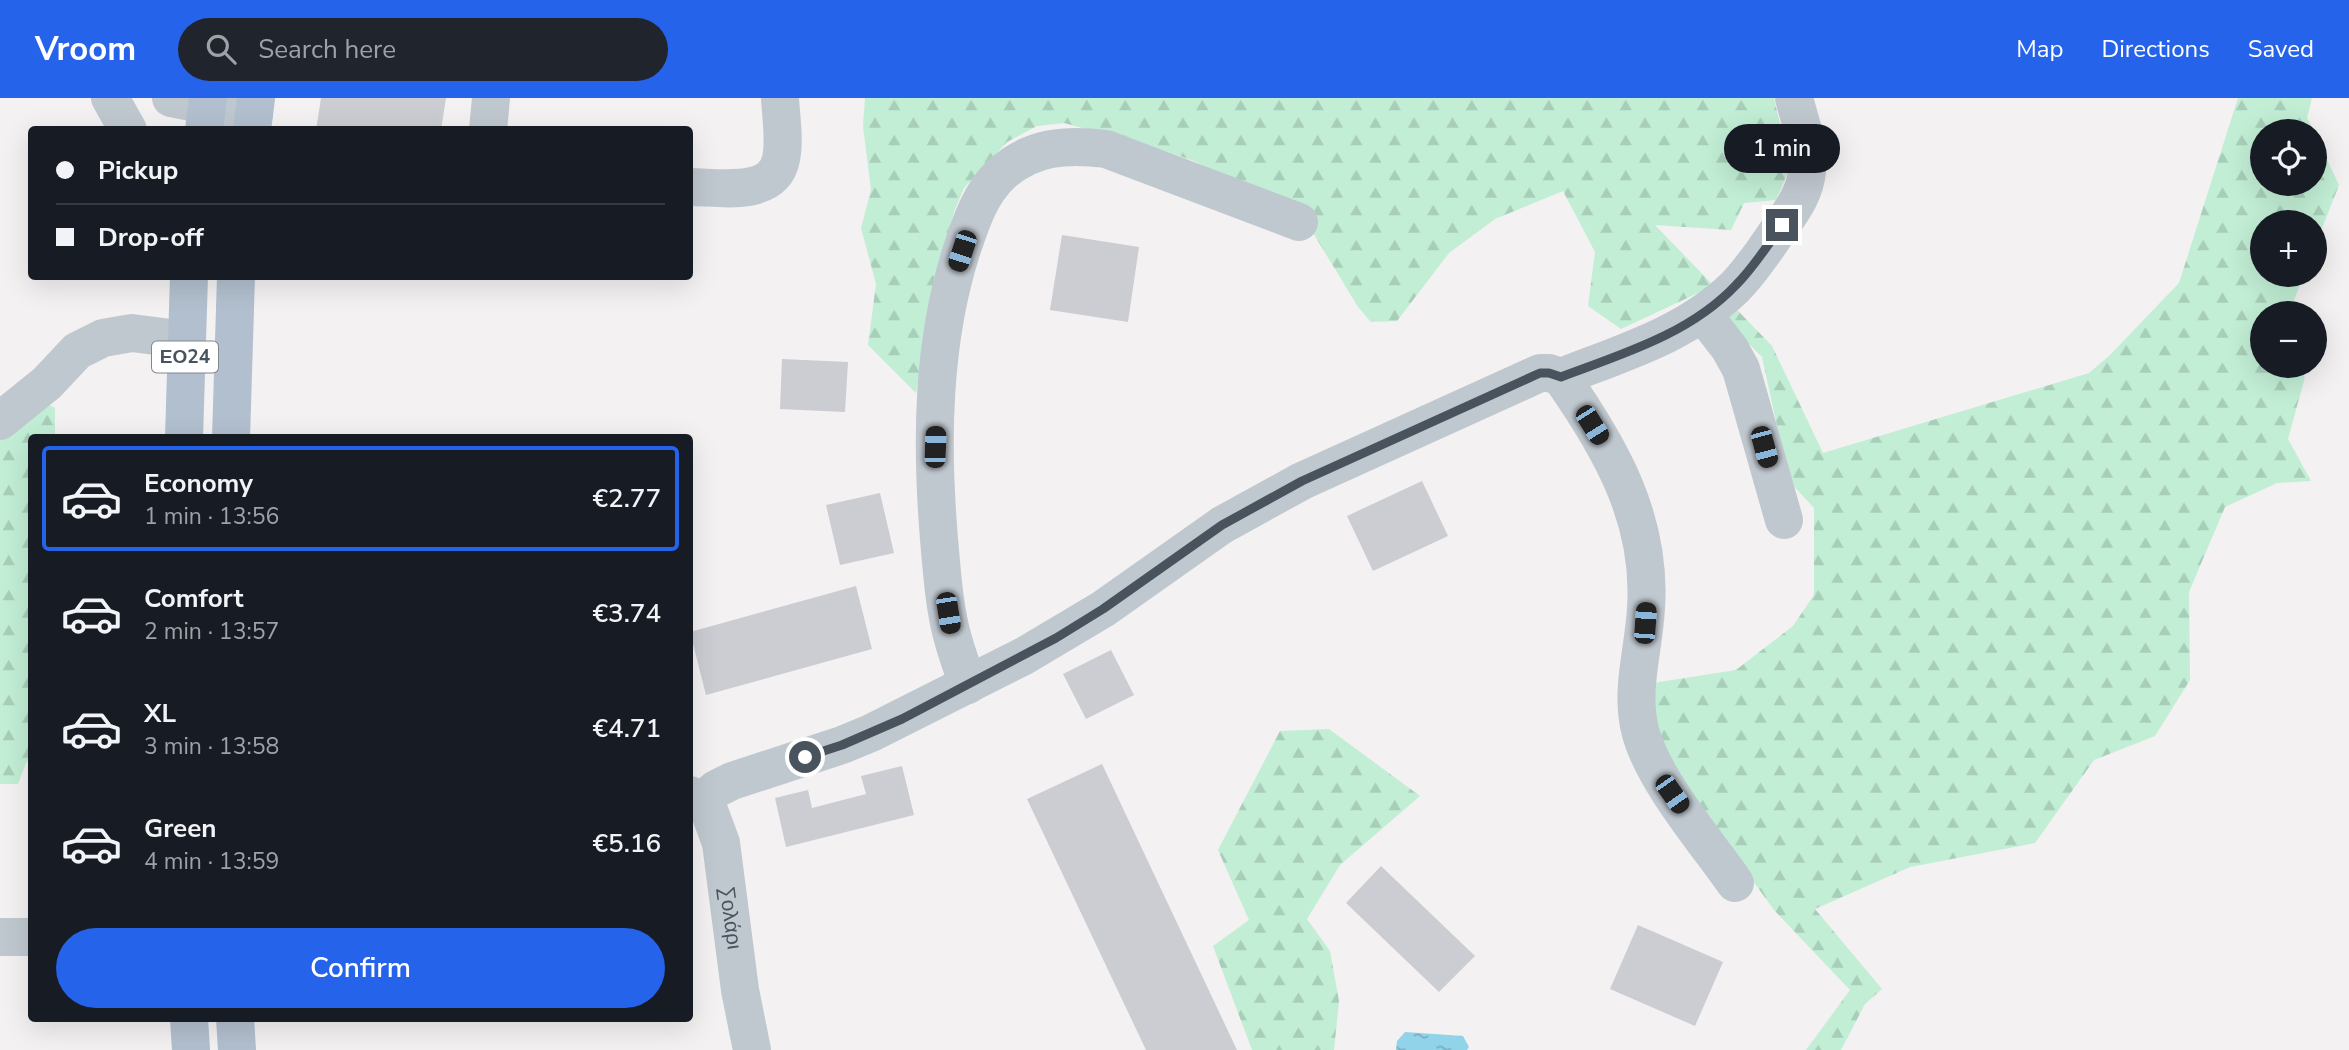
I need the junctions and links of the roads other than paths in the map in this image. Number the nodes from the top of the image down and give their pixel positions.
1 (110, 98) edge
2 (491, 98) edge
3 (780, 98) edge
4 (1794, 98) edge
5 (197, 108) edge
6 (254, 114) edge
7 (126, 126) edge
8 (488, 126) edge
9 (693, 187) edge
10 (1299, 222) dead end
11 (189, 280) edge
12 (236, 280) edge
13 (1703, 314) junction
14 (186, 340) junction
15 (1561, 377) junction
16 (0, 421) edge
17 (184, 434) edge
18 (231, 434) edge
19 (1784, 520) dead end
20 (968, 685) junction
21 (695, 799) edge
22 (1735, 883) dead end
23 (0, 937) edge
24 (28, 937) edge
25 (190, 1022) edge
26 (236, 1022) edge
27 (191, 1050) edge
28 (237, 1050) edge
29 (752, 1050) edge

1 - 7 street
2 - 8 street
3 - 9 street
4 - 13 street
5 - 6 street
10 - 20 street
11 - 14 main road, ΕΟ24
12 - 18 main road, ΕΟ24
13 - 15 street
13 - 19 street
14 - 16 street
14 - 17 main road, ΕΟ24
15 - 20 street
15 - 22 street
20 - 21 street
21 - 29 street, Σολάρι
23 - 24 street
25 - 27 main road
26 - 28 main road

